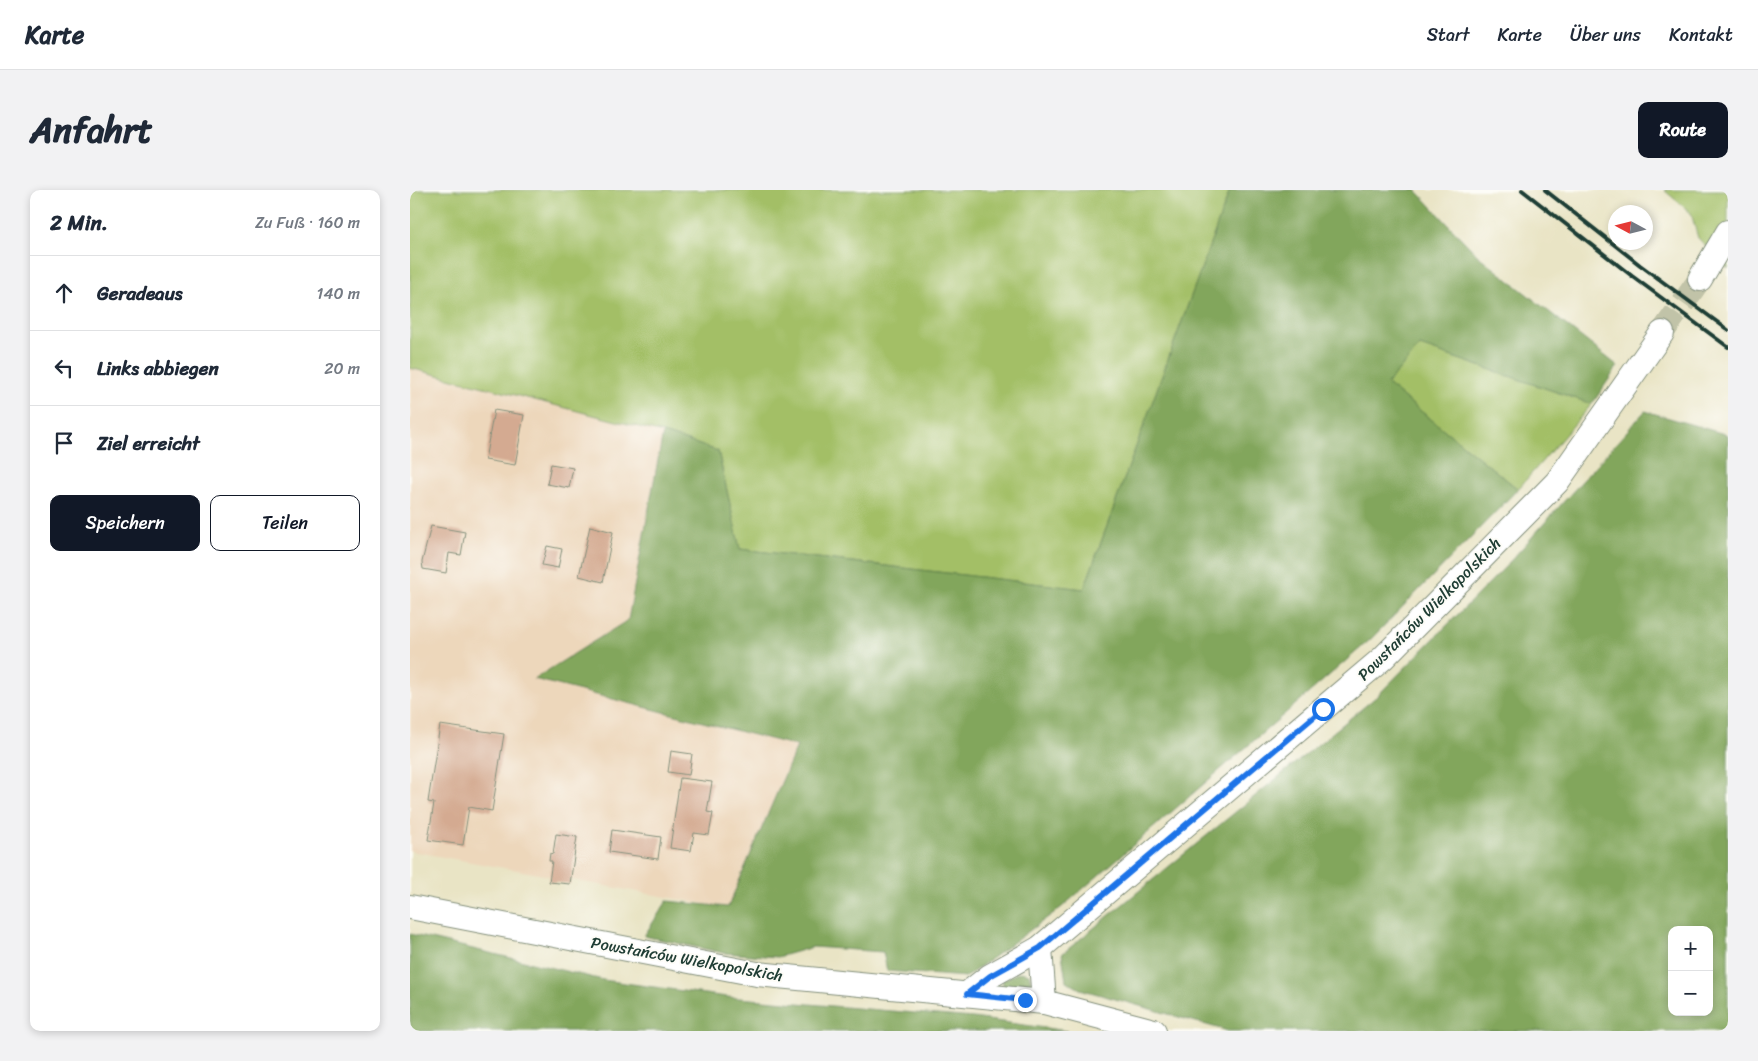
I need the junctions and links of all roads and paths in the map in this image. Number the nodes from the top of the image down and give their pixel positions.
1 (1728, 232) edge
2 (1700, 279) tunnel mouth
3 (1662, 333) tunnel mouth
4 (410, 907) edge
5 (1040, 948) junction
6 (967, 994) junction
7 (1044, 1002) junction
8 (1154, 1031) edge

1 - 2 street
3 - 5 street, Powstańców Wielkopolskich
4 - 6 street, Powstańców Wielkopolskich
5 - 6 street, Powstańców Wielkopolskich
5 - 7 street
6 - 7 street, Powstańców Wielkopolskich
7 - 8 street, Powstańców Wielkopolskich

